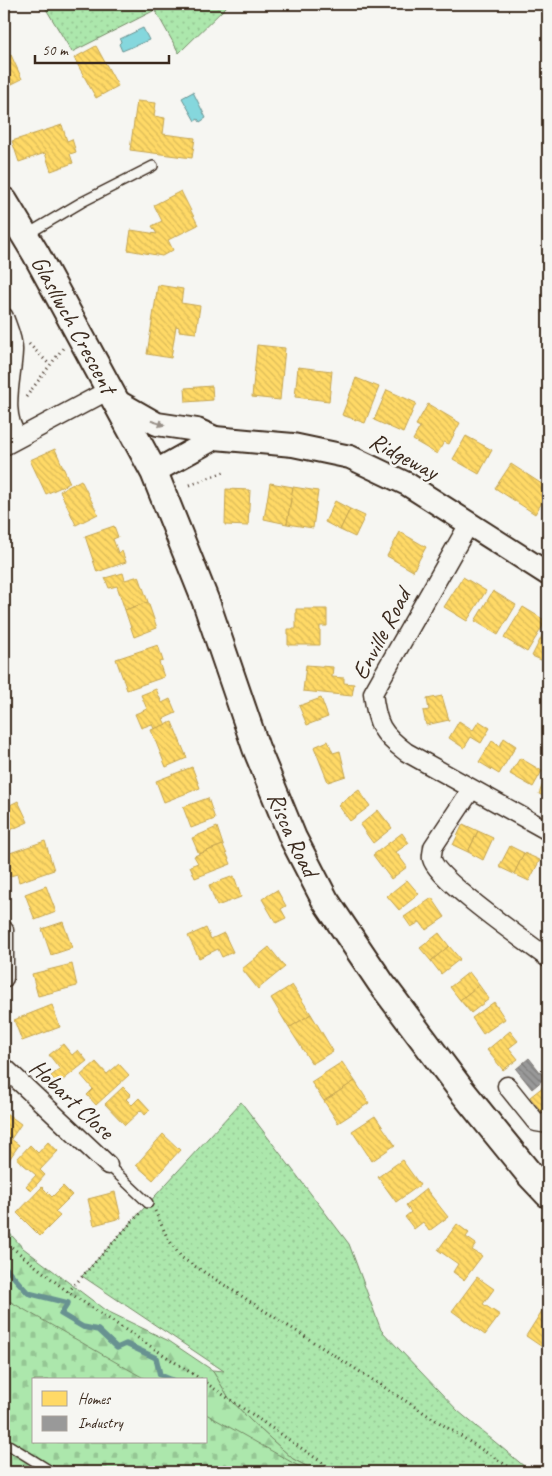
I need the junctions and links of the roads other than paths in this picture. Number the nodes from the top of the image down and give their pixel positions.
1 (153, 166) dead end
2 (4, 201) edge
3 (25, 236) junction
4 (4, 317) edge
5 (112, 395) junction
6 (129, 423) joint
7 (215, 438) junction
8 (11, 442) edge
9 (154, 472) junction
10 (469, 524) junction
11 (548, 574) edge
12 (471, 790) junction
13 (548, 831) edge
14 (4, 930) edge
15 (548, 958) edge
16 (4, 978) edge
17 (4, 1067) edge
18 (508, 1086) dead end
19 (548, 1124) edge
20 (108, 1165) joint
21 (542, 1180) edge
22 (148, 1203) road end
23 (4, 1444) edge
24 (52, 1472) edge

1 - 3 lane
2 - 3 main road, Glasllwch Crescent
3 - 5 main road, Glasllwch Crescent
4 - 8 street
5 - 6 main road, Glasllwch Crescent
5 -> 7 street, Ridgeway
5 - 8 street
6 - 9 main road, Risca Road
7 - 9 street
7 - 10 street, Ridgeway
9 - 21 main road, Risca Road
10 - 11 street, Ridgeway
10 - 12 street, Enville Road
12 - 13 street, Enville Road
12 - 15 street
14 - 16 street
17 - 20 street, Hobart Close
18 - 19 street
20 - 22 lane
23 - 24 lane

